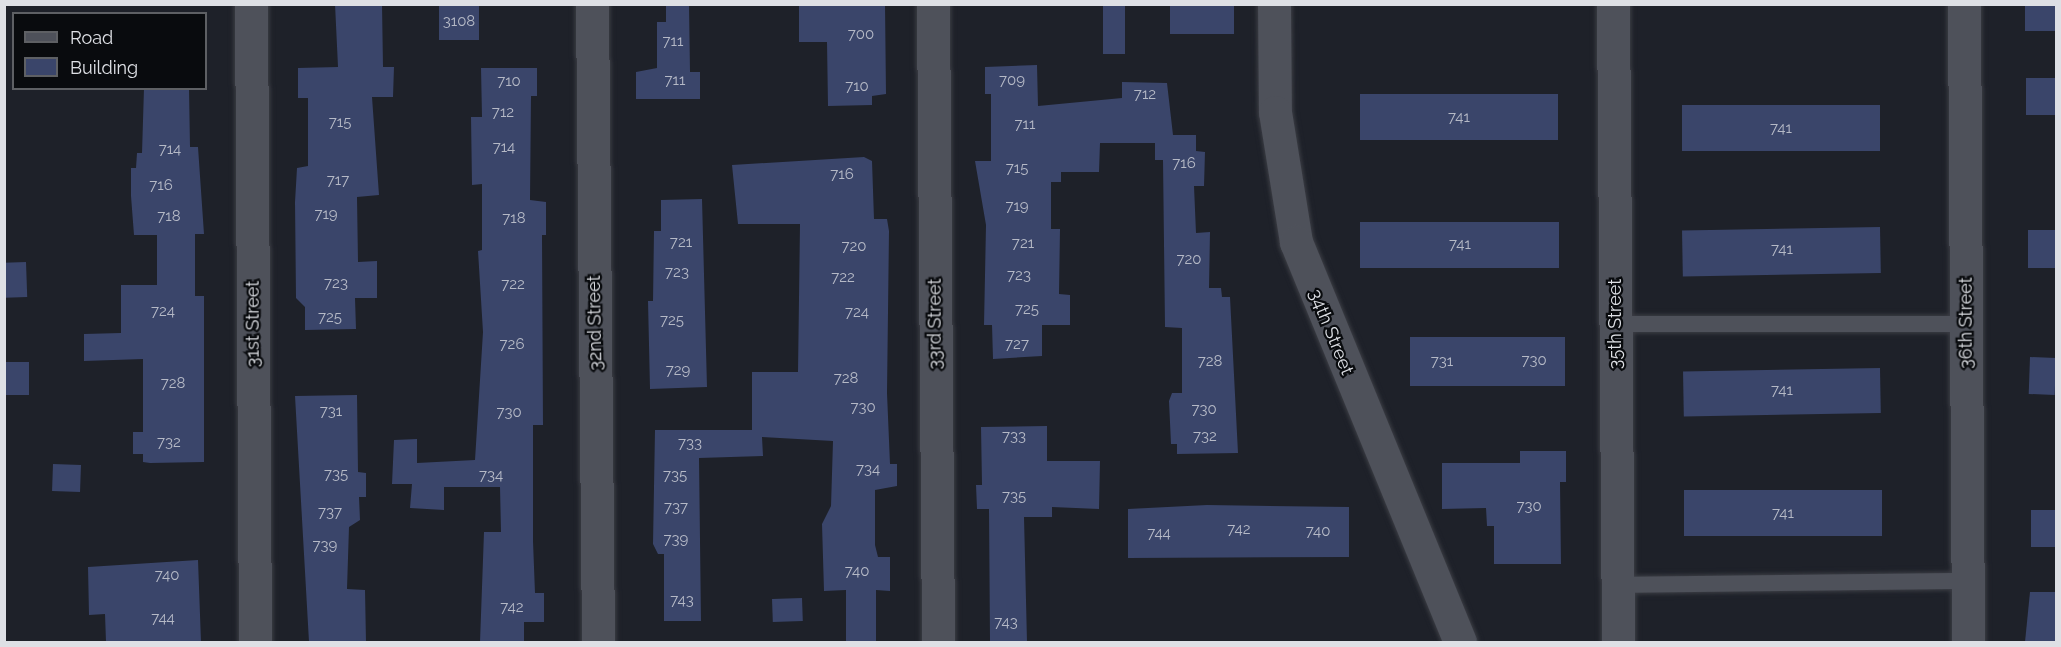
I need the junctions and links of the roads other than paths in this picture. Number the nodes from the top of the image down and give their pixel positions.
1 (251, 4) edge
2 (592, 4) edge
3 (933, 4) edge
4 (1274, 4) edge
5 (1613, 4) edge
6 (1964, 4) edge
7 (1615, 324) junction
8 (1966, 324) junction
9 (1967, 582) junction
10 (1617, 585) junction
11 (255, 642) edge
12 (598, 642) edge
13 (938, 642) edge
14 (1460, 642) edge
15 (1618, 642) edge
16 (1968, 642) edge

1 - 11 street, 31st Street
2 - 12 street, 32nd Street
3 - 13 street, 33rd Street
4 - 14 street, 34th Street
5 - 7 street, 35th Street
6 - 8 street, 36th Street
7 - 8 lane
7 - 10 street, 35th Street
8 - 9 street, 36th Street
9 - 10 lane
9 - 16 street, 36th Street
10 - 15 street, 35th Street

